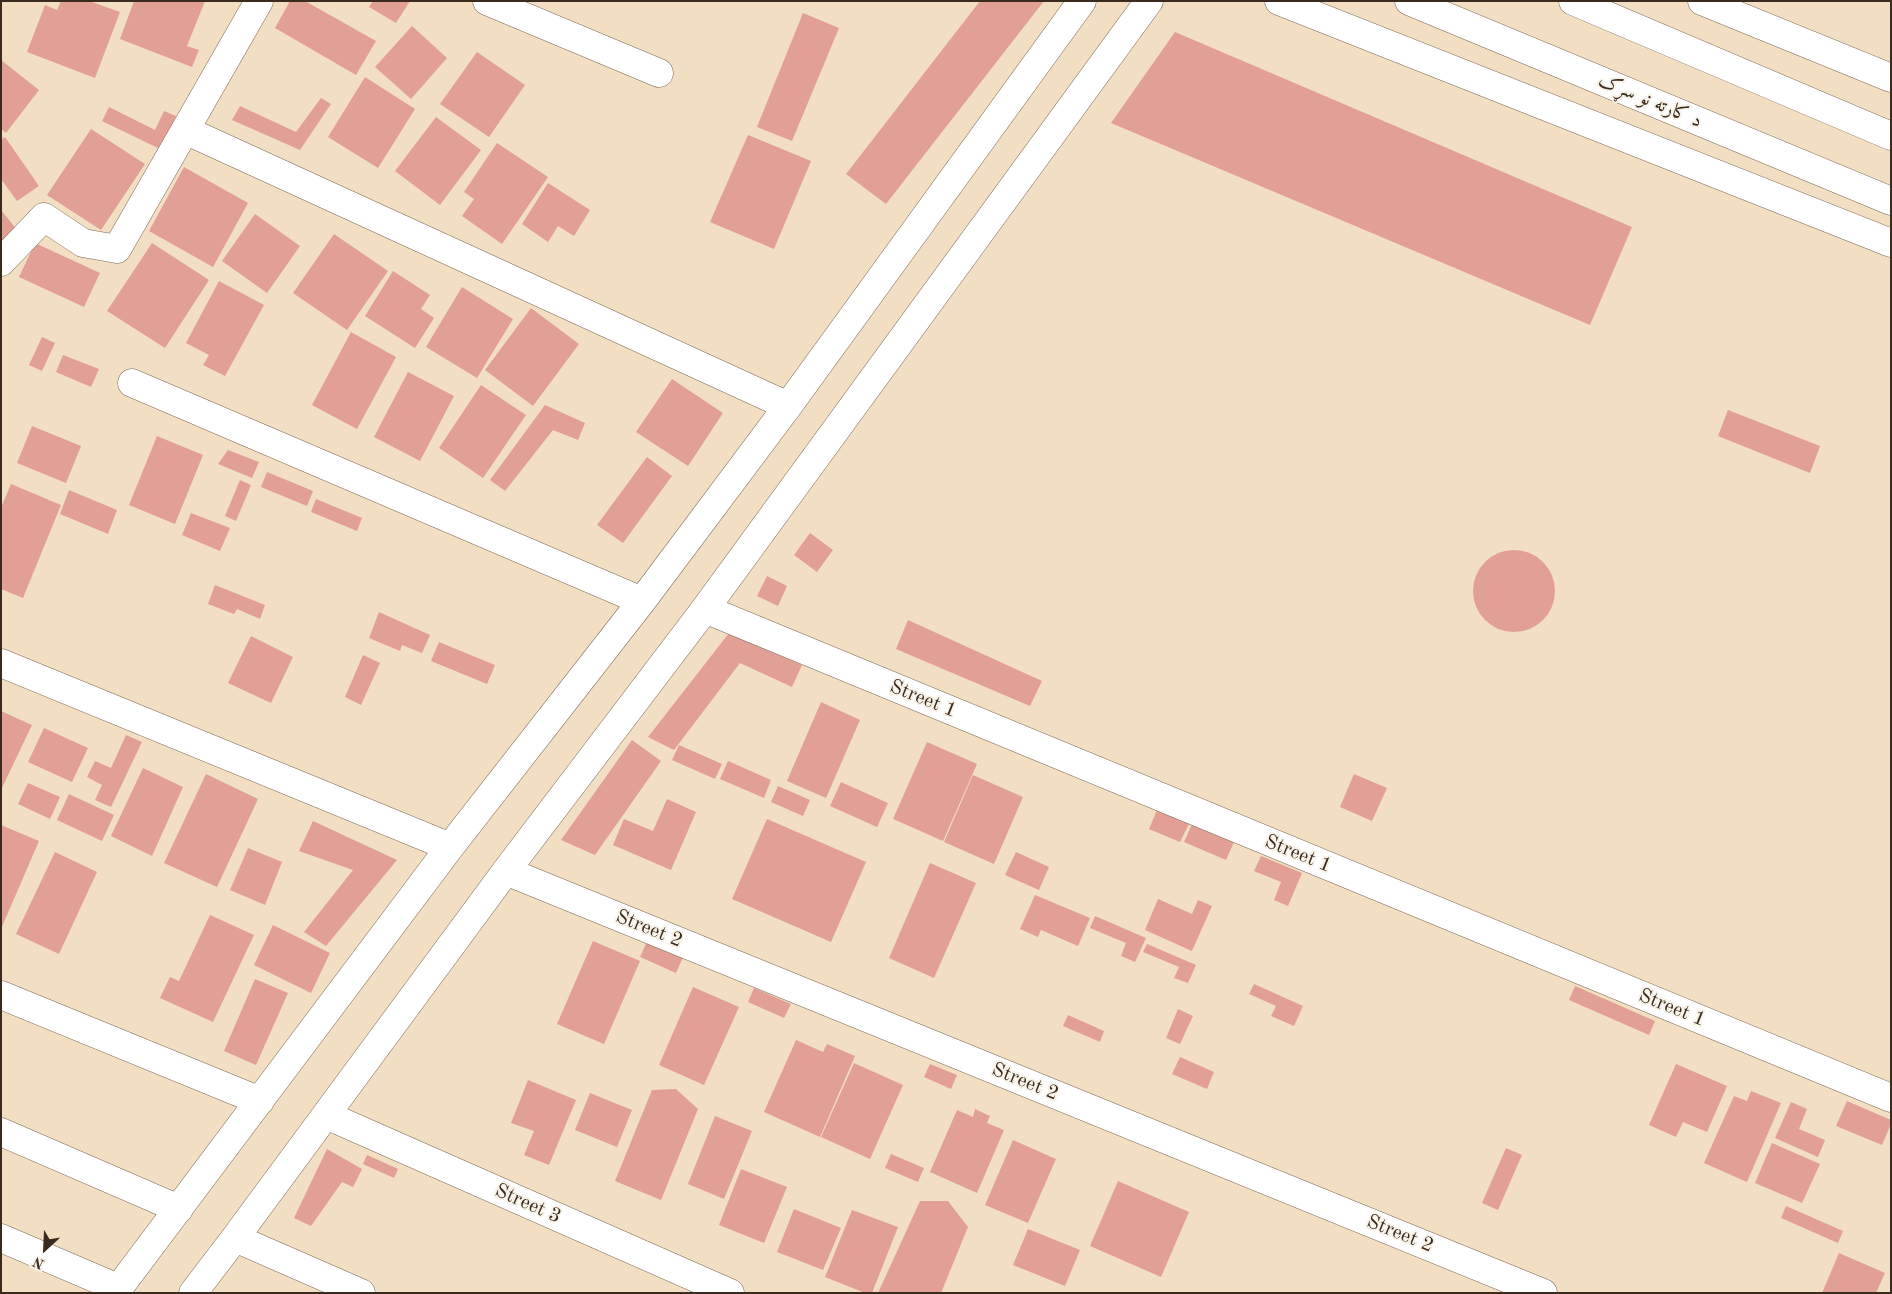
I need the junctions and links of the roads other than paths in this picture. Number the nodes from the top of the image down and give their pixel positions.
1 (259, 1) edge
2 (487, 1) edge
3 (1082, 1) edge
4 (1149, 1) edge
5 (1279, 1) edge
6 (1410, 1) edge
7 (1573, 1) edge
8 (1702, 1) edge
9 (659, 73) dead end
10 (1891, 78) edge
11 (185, 130) junction
12 (1891, 136) edge
13 (1891, 201) edge
14 (1891, 243) edge
15 (1, 262) edge
16 (132, 383) dead end
17 (788, 406) junction
18 (642, 601) junction
19 (705, 609) junction
20 (1, 663) edge
21 (450, 847) junction
22 (506, 871) junction
23 (1, 995) edge
24 (1891, 1098) edge
25 (260, 1101) junction
26 (326, 1115) junction
27 (1, 1132) edge
28 (179, 1209) junction
29 (1, 1238) edge
30 (236, 1238) junction
31 (117, 1290) edge
32 (193, 1293) edge
33 (361, 1293) edge
34 (730, 1293) edge
35 (1543, 1293) edge

1 - 11 main road
2 - 9 main road
3 - 17 main road
4 - 19 main road
5 - 14 main road
6 - 13 main road, د کارته نو سړک
7 - 12 main road
8 - 10 main road
11 - 15 main road
11 - 17 main road
16 - 18 main road
17 - 18 main road
18 - 21 main road
19 - 22 main road
19 - 24 main road, Street 1
20 - 21 main road
21 - 25 main road
22 - 26 main road
22 - 35 main road, Street 2
23 - 25 main road
25 - 28 main road
26 - 30 main road
26 - 34 main road, Street 3
27 - 28 main road
28 - 31 main road
29 - 31 main road
30 - 32 main road
30 - 33 main road

